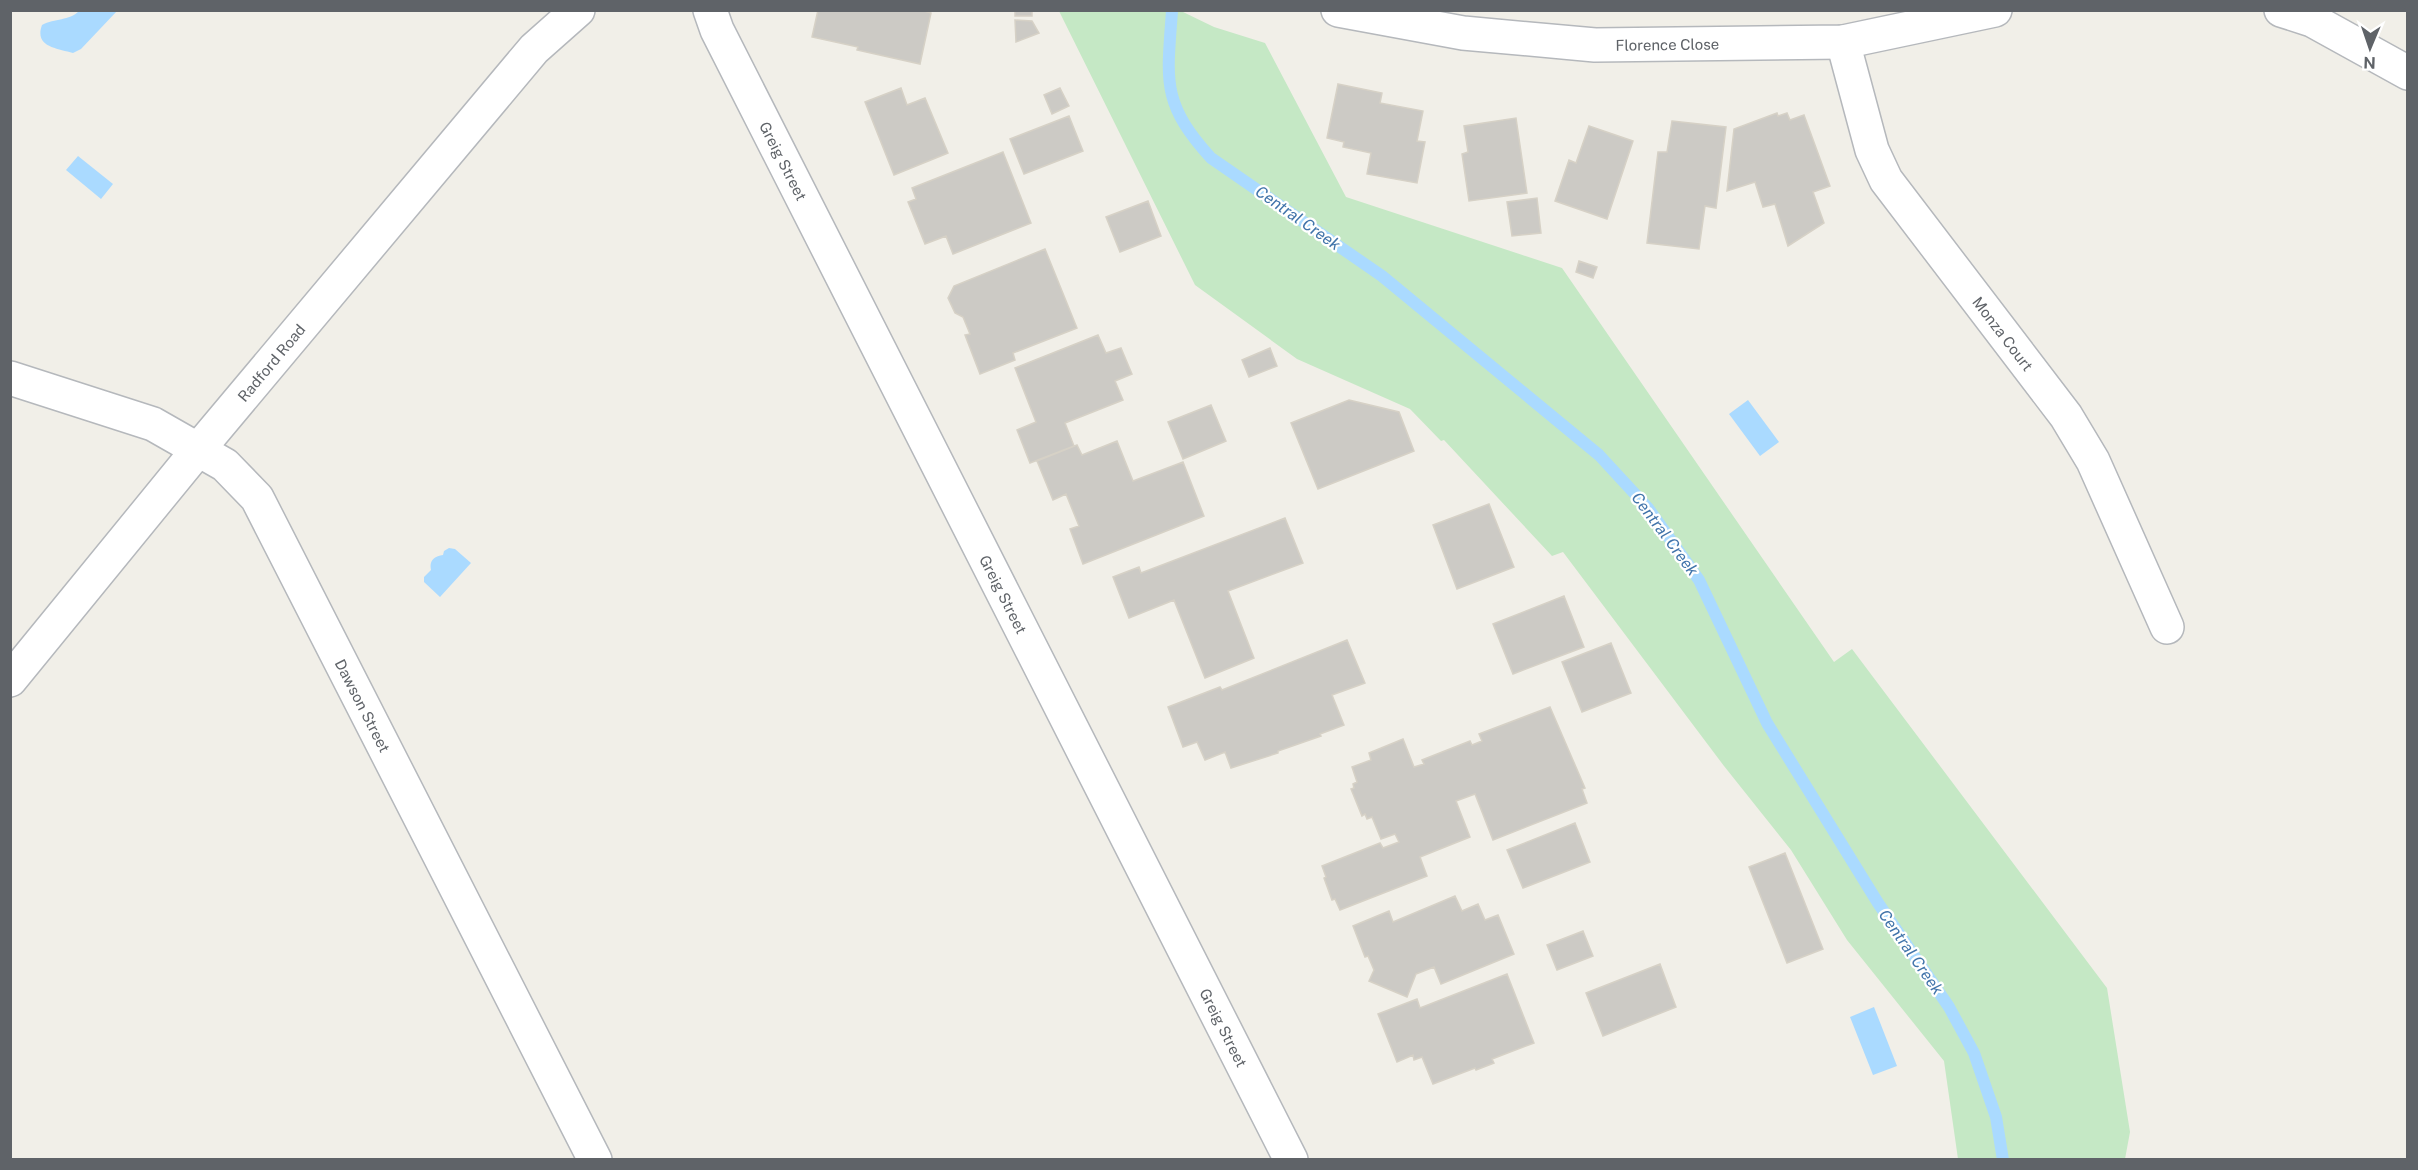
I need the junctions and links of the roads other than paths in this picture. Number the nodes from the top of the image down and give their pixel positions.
1 (551, 10) edge
2 (578, 10) edge
3 (1338, 10) edge
4 (1995, 10) edge
5 (2281, 10) edge
6 (708, 17) edge
7 (1844, 42) junction
8 (534, 49) junction
9 (2408, 73) edge
10 (10, 378) edge
11 (197, 451) junction
12 (2166, 627) dead end
13 (10, 680) edge
14 (595, 1160) edge
15 (1291, 1160) edge

1 - 8 street, Radford Road
2 - 8 street, Radford Road
3 - 7 street, Florence Close
4 - 7 street, Florence Close
5 - 9 street
6 - 15 street, Greig Street
7 - 12 street, Monza Court
8 - 11 street, Radford Road
10 - 11 street, Dawson Street
11 - 13 street, Radford Road
11 - 14 street, Dawson Street

